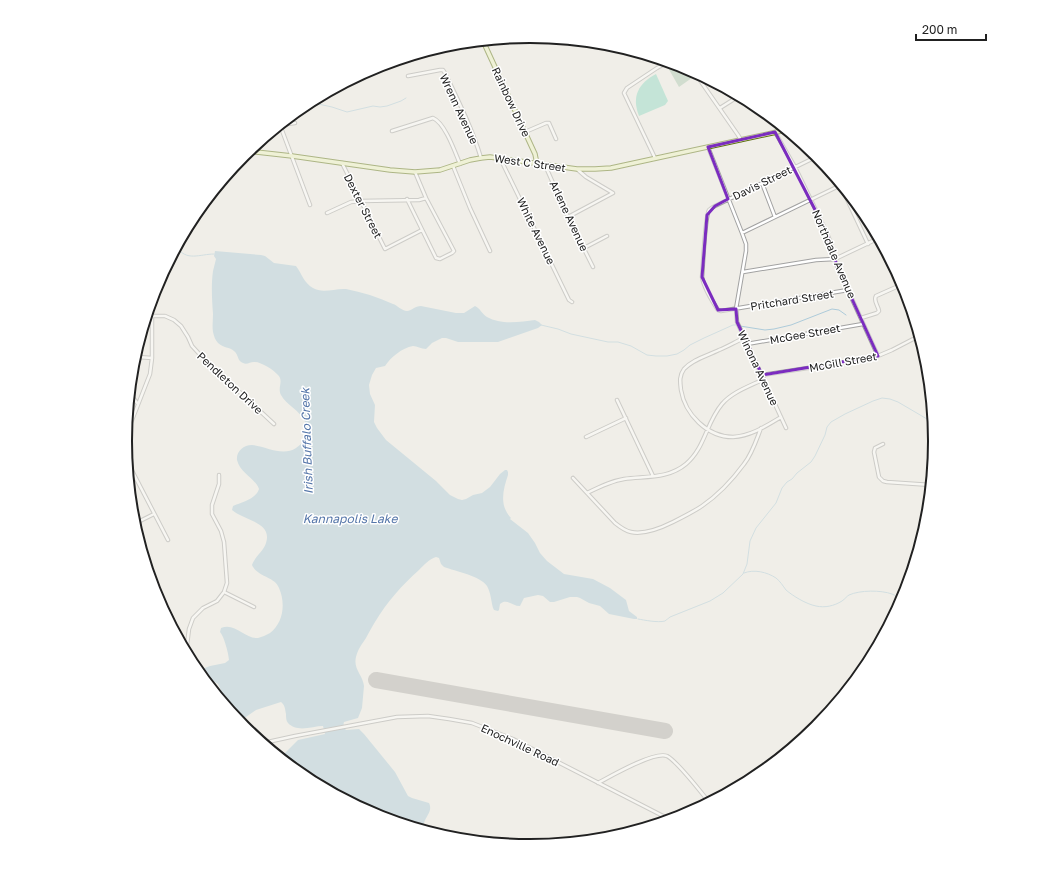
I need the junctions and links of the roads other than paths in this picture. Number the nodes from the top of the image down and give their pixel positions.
1 (485, 45) edge
2 (662, 65) edge
3 (408, 76) dead end
4 (701, 82) edge
5 (734, 99) edge
6 (720, 108) junction
7 (295, 123) dead end
8 (290, 124) edge
9 (282, 130) edge
10 (392, 131) dead end
11 (779, 131) edge
12 (525, 132) junction
13 (775, 132) junction
14 (556, 139) dead end
15 (741, 140) junction
16 (708, 147) junction
17 (257, 152) edge
18 (292, 156) junction
19 (480, 158) junction
20 (500, 158) junction
21 (655, 158) junction
22 (811, 160) edge
23 (342, 164) junction
24 (460, 164) junction
25 (537, 164) junction
26 (545, 165) junction
27 (453, 166) junction
28 (795, 167) junction
29 (577, 169) junction
30 (415, 172) junction
31 (762, 183) junction
32 (836, 187) edge
33 (426, 198) junction
34 (407, 199) junction
35 (728, 200) junction
36 (810, 200) junction
37 (361, 201) junction
38 (850, 204) edge
39 (310, 205) dead end
40 (327, 213) dead end
41 (568, 217) junction
42 (775, 217) junction
43 (422, 230) junction
44 (742, 233) junction
45 (607, 236) dead end
46 (874, 241) edge
47 (868, 244) junction
48 (584, 248) junction
49 (490, 251) dead end
50 (835, 259) junction
51 (593, 267) dead end
52 (743, 272) junction
53 (897, 287) edge
54 (848, 290) junction
55 (572, 302) dead end
56 (736, 309) junction
57 (152, 316) joint
58 (861, 318) junction
59 (863, 324) junction
60 (744, 338) junction
61 (914, 338) edge
62 (747, 344) junction
63 (878, 356) junction
64 (141, 357) edge
65 (152, 358) junction
66 (762, 376) junction
67 (764, 379) junction
68 (134, 400) edge
69 (617, 400) dead end
70 (138, 405) junction
71 (781, 417) junction
72 (133, 418) edge
73 (626, 418) junction
74 (274, 424) dead end
75 (761, 428) junction
76 (786, 428) dead end
77 (708, 430) junction
78 (586, 437) dead end
79 (883, 444) dead end
80 (134, 474) edge
81 (219, 475) dead end
82 (653, 476) junction
83 (574, 478) dead end
84 (926, 485) edge
85 (587, 493) junction
86 (154, 514) junction
87 (140, 521) edge
88 (168, 540) dead end
89 (224, 592) junction
90 (254, 607) dead end
91 (187, 643) edge
92 (270, 742) edge
93 (598, 783) junction
94 (706, 798) edge
95 (663, 816) edge

1 - 12 main road, Rainbow Drive
2 - 21 street
3 - 19 street, Wrenn Avenue
4 - 6 street
5 - 6 street
6 - 15 street
7 - 8 street
9 - 18 street
10 - 24 street
11 - 13 main road, West C Street
12 - 14 street
12 - 25 main road, Rainbow Drive
13 - 15 main road, West C Street
13 - 28 street, Northdale Avenue
15 - 16 main road, West C Street
16 - 21 main road, West C Street
16 - 35 street, Winona Avenue
17 - 18 main road, West C Street
18 - 23 main road, West C Street
18 - 39 street
19 - 20 main road, West C Street
19 - 24 main road, West C Street
20 - 25 main road, West C Street
20 - 55 street, White Avenue
21 - 29 main road, West C Street
22 - 28 street, Davis Street
23 - 30 main road, West C Street
23 - 37 street, Dexter Street
24 - 27 main road, West C Street
25 - 26 main road, West C Street
26 - 29 main road, West C Street
26 - 41 street, Arlene Avenue
27 - 30 main road, West C Street
27 - 49 street
28 - 31 street, Davis Street
28 - 36 street, Northdale Avenue
29 - 41 street
30 - 33 street
31 - 35 street, Davis Street
31 - 42 street
32 - 36 street
33 - 34 street
33 - 43 street
34 - 37 street
34 - 43 street
35 - 44 street, Winona Avenue
35 - 56 street, Davis Street
36 - 42 street
36 - 50 street, Northdale Avenue
37 - 40 street
37 - 43 street, Dexter Street
38 - 47 street
41 - 48 street, Arlene Avenue
42 - 44 street
44 - 52 street, Winona Avenue
45 - 48 street
46 - 47 street
47 - 50 street
48 - 51 street, Arlene Avenue
50 - 52 street
50 - 54 street, Northdale Avenue
52 - 56 street, Winona Avenue
53 - 58 street
54 - 56 street, Pritchard Street
54 - 58 street, Northdale Avenue
56 - 60 street, Winona Avenue
57 - 65 street
57 - 74 street, Pendleton Drive
58 - 59 street, Northdale Avenue
59 - 62 street, McGee Street
59 - 63 street, Northdale Avenue
60 - 62 street, Winona Avenue
60 - 77 street
61 - 63 street, McGill Street
62 - 66 street, Winona Avenue
63 - 66 street, McGill Street
64 - 65 street
65 - 70 street
66 - 67 street, Winona Avenue
67 - 71 street, Winona Avenue
67 - 77 street
68 - 70 street
69 - 73 street
70 - 72 street
71 - 75 street
71 - 76 street, Winona Avenue
73 - 78 street
73 - 82 street
75 - 77 street
75 - 85 street
77 - 82 street
79 - 84 street
80 - 86 street
81 - 89 street
82 - 85 street
83 - 85 street
86 - 87 street
86 - 88 street
89 - 90 street
89 - 91 street
92 - 93 street, Enochville Road
93 - 94 street
93 - 95 street, Enochville Road

